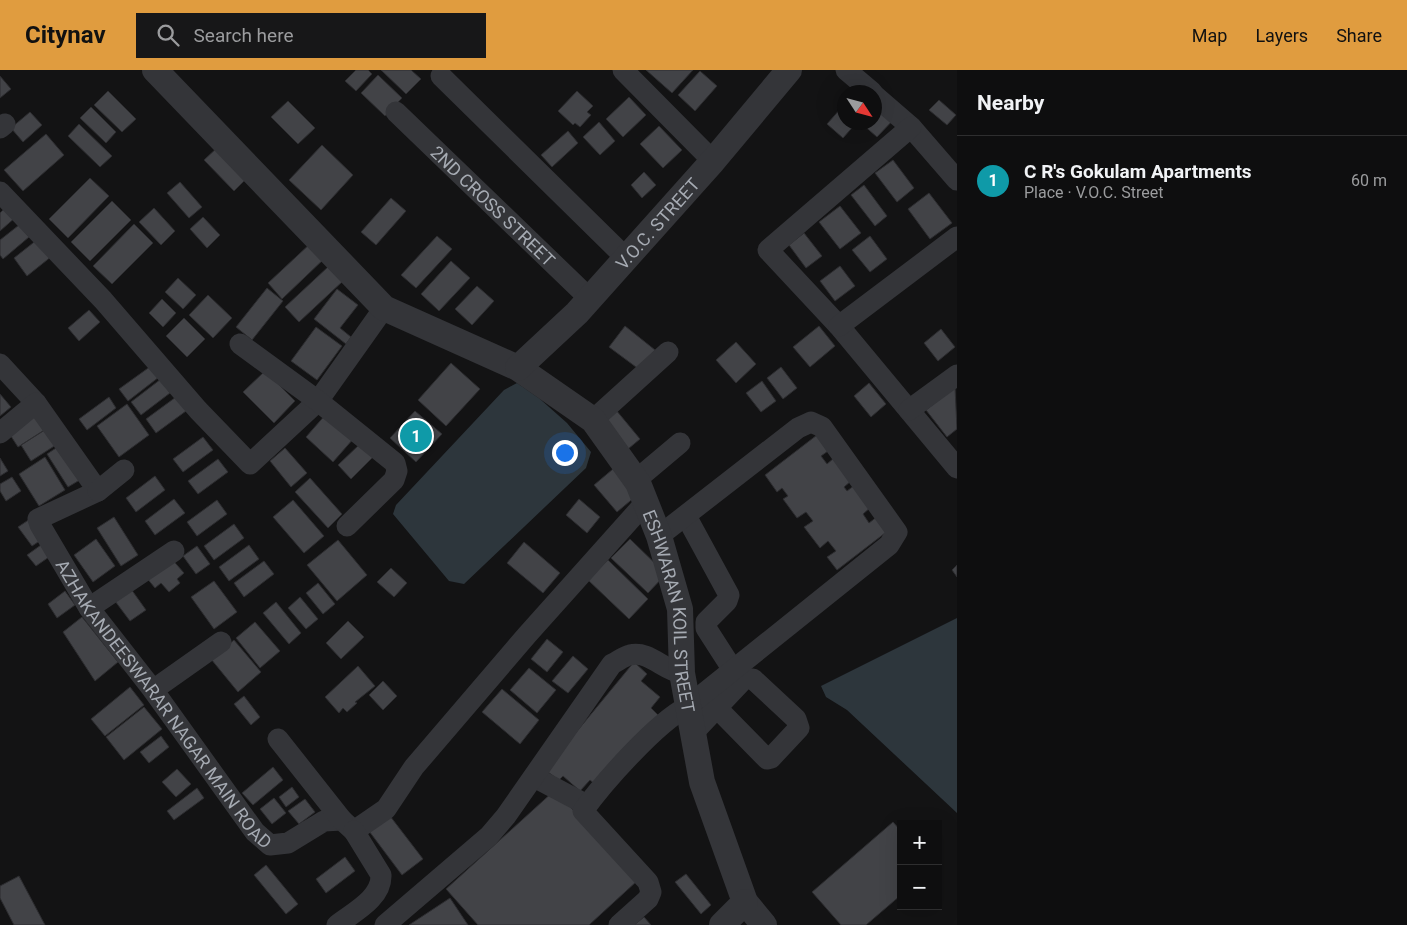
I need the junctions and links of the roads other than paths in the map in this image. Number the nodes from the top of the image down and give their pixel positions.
1 (155, 70) edge
2 (623, 70) edge
3 (788, 70) edge
4 (846, 70) edge
5 (441, 76) dead end
6 (864, 85) edge
7 (882, 102) edge
8 (396, 112) dead end
9 (911, 128) junction
10 (713, 161) junction
11 (957, 180) edge
12 (0, 192) edge
13 (957, 237) edge
14 (626, 258) junction
15 (590, 299) junction
16 (384, 308) junction
17 (839, 326) junction
18 (240, 344) dead end
19 (668, 352) dead end
20 (0, 364) edge
21 (518, 368) junction
22 (957, 375) edge
23 (318, 401) junction
24 (36, 403) junction
25 (909, 410) junction
26 (593, 420) junction
27 (0, 433) edge
28 (680, 443) dead end
29 (957, 468) edge
30 (124, 470) dead end
31 (98, 490) junction
32 (641, 491) junction
33 (686, 516) junction
34 (347, 526) dead end
35 (659, 536) junction
36 (174, 550) dead end
37 (89, 608) junction
38 (221, 642) dead end
39 (733, 670) junction
40 (682, 673) junction
41 (153, 690) junction
42 (687, 707) junction
43 (716, 708) dead end
44 (692, 733) junction
45 (278, 740) dead end
46 (534, 777) junction
47 (587, 805) junction
48 (348, 825) junction
49 (745, 902) junction
50 (337, 925) edge
51 (386, 925) edge
52 (619, 925) edge
53 (722, 925) edge
54 (764, 925) edge

1 - 16 street
2 - 10 street
3 - 10 street, V.O.C. STREET
4 - 6 street
5 - 14 street
7 - 9 street
8 - 15 street, 2ND CROSS STREET
9 - 11 street
9 - 17 street
10 - 14 street, V.O.C. STREET
12 - 23 street
13 - 17 street
14 - 15 street, V.O.C. STREET
15 - 21 street, V.O.C. STREET
16 - 21 street, ESHWARAN KOIL STREET
16 - 23 street
17 - 25 street
18 - 23 street
19 - 26 street
20 - 24 street
21 - 26 street, ESHWARAN KOIL STREET
22 - 25 street
23 - 34 street
24 - 27 street
24 - 31 street
25 - 29 street
26 - 32 street, ESHWARAN KOIL STREET
28 - 32 street, AZHAKANDEESWARAR NAGAR MAIN ROAD
30 - 31 street
31 - 37 street, AZHAKANDEESWARAR NAGAR MAIN ROAD
32 - 35 street, ESHWARAN KOIL STREET
32 - 48 street, AZHAKANDEESWARAR NAGAR MAIN ROAD
33 - 35 street
33 - 39 street
33 - 39 street
35 - 40 street, ESHWARAN KOIL STREET
36 - 37 street
37 - 41 street, AZHAKANDEESWARAR NAGAR MAIN ROAD
38 - 41 street
39 - 42 street
40 - 42 street, ESHWARAN KOIL STREET
40 - 46 street
41 - 48 street, AZHAKANDEESWARAR NAGAR MAIN ROAD
42 - 44 street, ESHWARAN KOIL STREET
42 - 47 street
43 - 44 street
44 - 49 street, ESHWARAN KOIL STREET
45 - 48 street
46 - 47 street
46 - 51 street
47 - 52 street
48 - 50 street
49 - 53 street
49 - 54 street, ESHWARAN KOIL STREET

